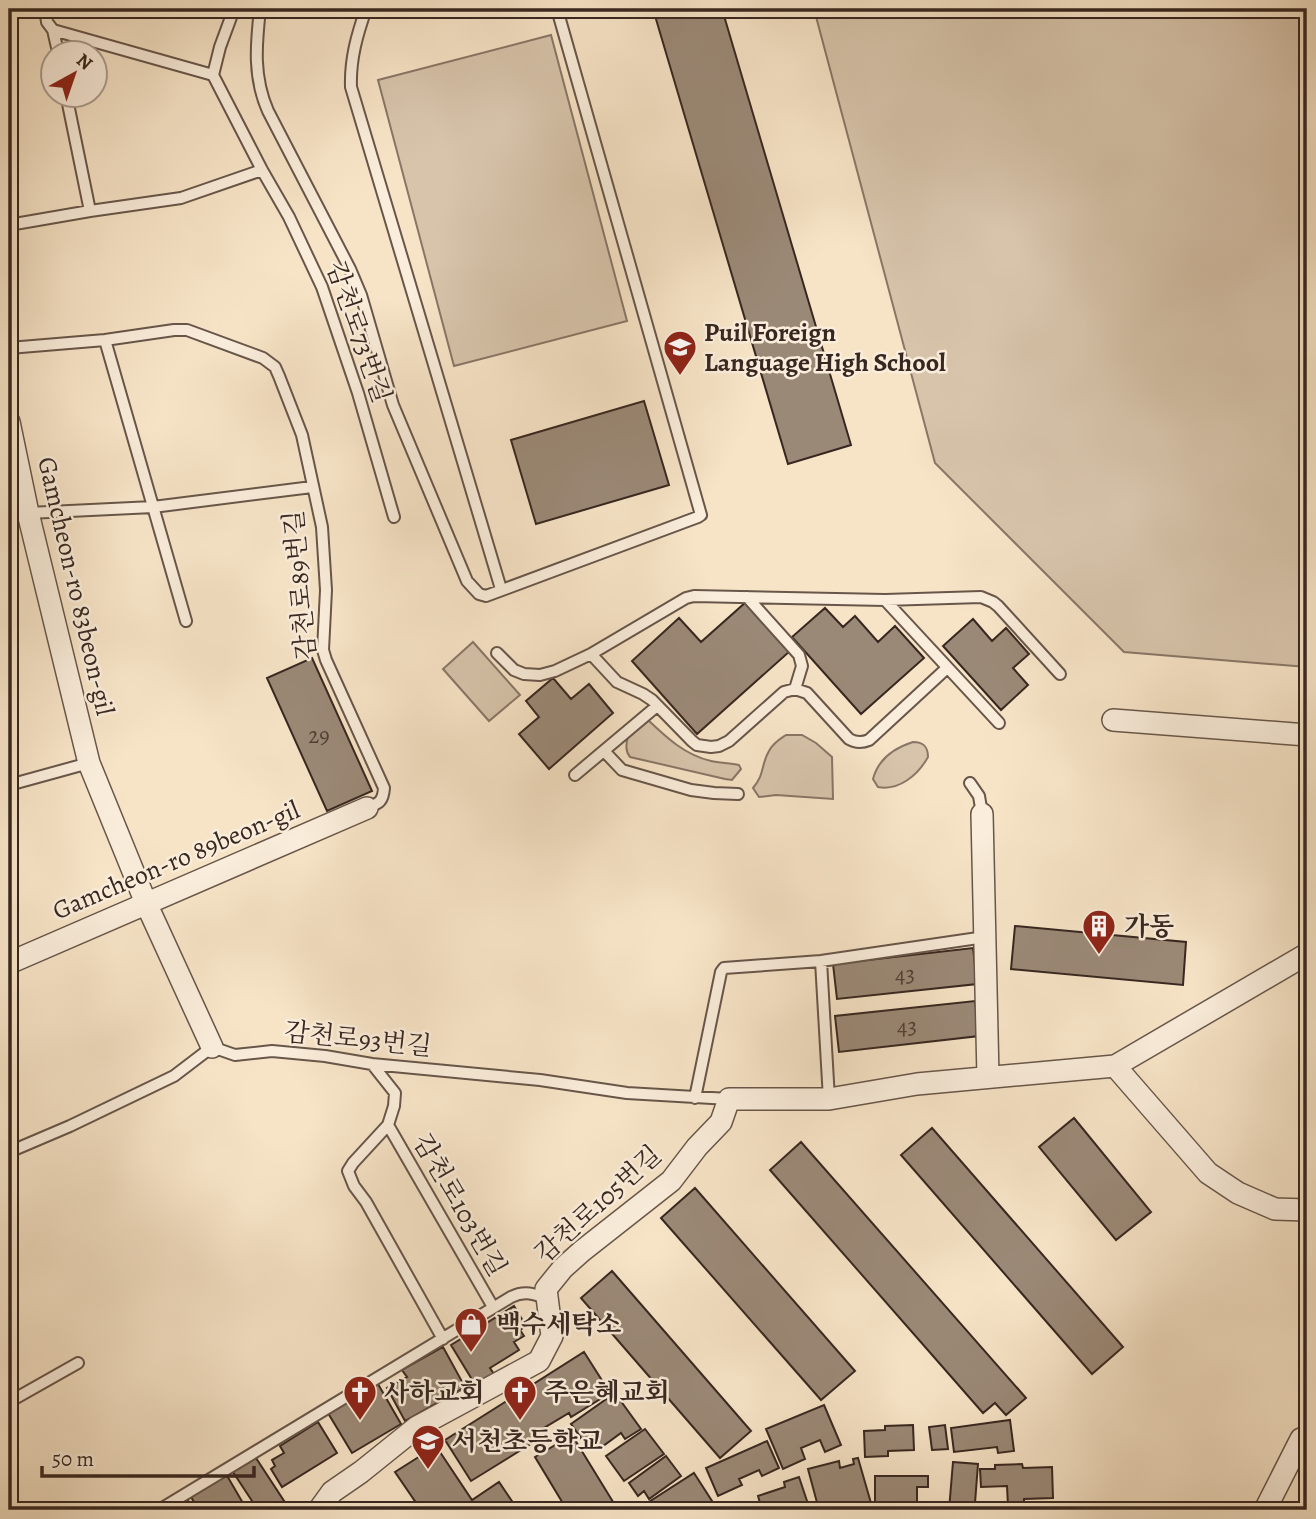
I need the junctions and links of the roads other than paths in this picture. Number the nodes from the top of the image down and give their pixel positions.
1 (44, 9) edge
2 (234, 9) edge
3 (260, 9) edge
4 (366, 9) edge
5 (558, 9) edge
6 (53, 30) junction
7 (55, 38) edge
8 (213, 75) junction
9 (69, 108) edge
10 (262, 170) junction
11 (90, 211) junction
12 (9, 225) edge
13 (105, 340) junction
14 (9, 348) edge
15 (9, 422) edge
16 (312, 487) junction
17 (153, 507) junction
18 (28, 513) junction
19 (394, 517) dead end
20 (501, 589) junction
21 (747, 597) junction
22 (885, 600) junction
23 (186, 621) dead end
24 (496, 653) dead end
25 (591, 654) junction
26 (947, 668) junction
27 (1060, 674) dead end
28 (795, 689) junction
29 (657, 706) junction
30 (1113, 720) dead end
31 (999, 723) dead end
32 (1307, 735) edge
33 (604, 751) junction
34 (89, 763) junction
35 (575, 775) dead end
36 (970, 783) dead end
37 (9, 785) edge
38 (738, 794) dead end
39 (367, 808) joint
40 (982, 814) joint
41 (146, 903) junction
42 (985, 937) junction
43 (1307, 954) edge
44 (821, 961) junction
45 (9, 963) edge
46 (212, 1047) junction
47 (372, 1064) junction
48 (1115, 1066) junction
49 (988, 1077) junction
50 (695, 1098) junction
51 (830, 1098) junction
52 (729, 1099) junction
53 (388, 1125) junction
54 (9, 1152) edge
55 (1307, 1210) edge
56 (548, 1299) junction
57 (494, 1307) junction
58 (443, 1339) junction
59 (78, 1363) dead end
60 (9, 1402) edge
61 (1307, 1437) edge
62 (159, 1510) edge
63 (319, 1510) edge
64 (1265, 1510) edge

1 - 6 lane
2 - 8 lane
3 - 20 lane
4 - 20 lane
5 - 20 lane
6 - 7 lane
6 - 8 lane
8 - 10 lane, 감천로73번길
9 - 11 lane
10 - 11 lane
10 - 19 lane, 감천로73번길
11 - 12 lane
13 - 14 lane, 감천로89번길
13 - 16 lane, 감천로89번길
13 - 17 lane
15 - 18 street, Gamcheon-ro 83beon-gil
16 - 17 lane
16 - 39 lane, 감천로89번길
17 - 18 lane
17 - 23 lane
18 - 34 street, Gamcheon-ro 83beon-gil
21 - 22 lane
21 - 25 lane
21 - 28 lane
22 - 26 lane
22 - 27 lane
24 - 25 lane
25 - 29 lane
26 - 28 lane
26 - 31 lane
28 - 29 lane
29 - 33 lane
30 - 32 street
33 - 35 lane
33 - 38 lane
34 - 37 lane
34 - 41 street, Gamcheon-ro 83beon-gil
36 - 40 lane
39 - 41 street, Gamcheon-ro 89beon-gil
40 - 42 street
41 - 45 street, Gamcheon-ro 89beon-gil
41 - 46 street, Gamcheon-ro 83beon-gil
42 - 44 lane
42 - 49 street
43 - 48 street
44 - 50 lane
44 - 51 lane
46 - 47 lane, 감천로93번길
46 - 54 lane
47 - 50 lane, 감천로93번길
47 - 53 lane, 감천로103번길
48 - 49 street
48 - 55 street
49 - 51 street
50 - 52 lane, 감천로93번길
51 - 52 street
52 - 56 street, 감천로105번길
53 - 57 lane, 감천로103번길
53 - 58 lane, 감천로103번길
56 - 57 lane, 감천로103번길
56 - 63 street, 감천로105번길
57 - 58 lane, 감천로103번길
58 - 62 lane, 감천로103번길
59 - 60 lane
61 - 64 street

